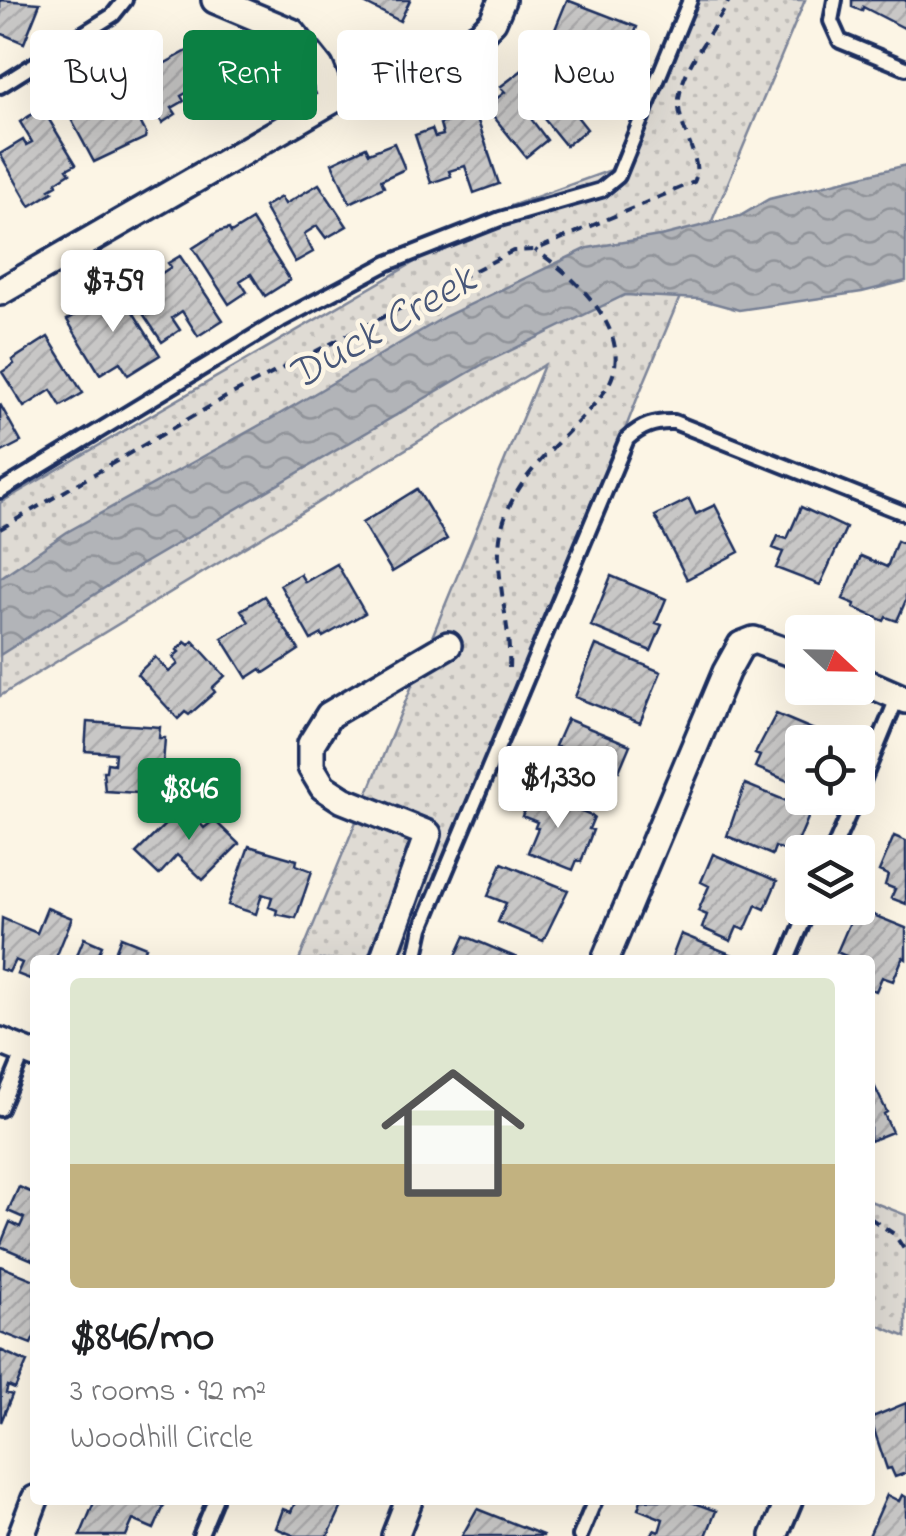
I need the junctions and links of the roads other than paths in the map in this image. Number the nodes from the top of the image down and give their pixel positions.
1 (125, 0) edge
2 (215, 0) edge
3 (502, 0) edge
4 (690, 0) edge
5 (835, 0) edge
6 (906, 68) edge
7 (0, 86) edge
8 (333, 100) junction
9 (0, 292) edge
10 (0, 492) edge
11 (906, 514) edge
12 (448, 645) dead end
13 (785, 650) edge
14 (875, 687) edge
15 (902, 698) edge
16 (875, 756) edge
17 (802, 925) edge
18 (384, 955) edge
19 (416, 955) edge
20 (606, 955) edge
21 (789, 955) edge
22 (20, 1049) edge
23 (0, 1108) edge
24 (33, 1505) edge
25 (213, 1505) edge
26 (407, 1505) edge
27 (593, 1505) edge
28 (787, 1505) edge
29 (21, 1536) edge
30 (200, 1536) edge
31 (394, 1536) edge
32 (580, 1536) edge
33 (774, 1536) edge

1 - 7 lane
2 - 8 street
3 - 8 street
4 - 10 lane
5 - 6 lane
8 - 9 street
11 - 19 lane
12 - 18 street
13 - 20 street
14 - 15 street
15 - 16 lane
17 - 21 lane
22 - 23 lane
24 - 29 street
25 - 30 lane
26 - 31 street
27 - 32 lane
28 - 33 street

